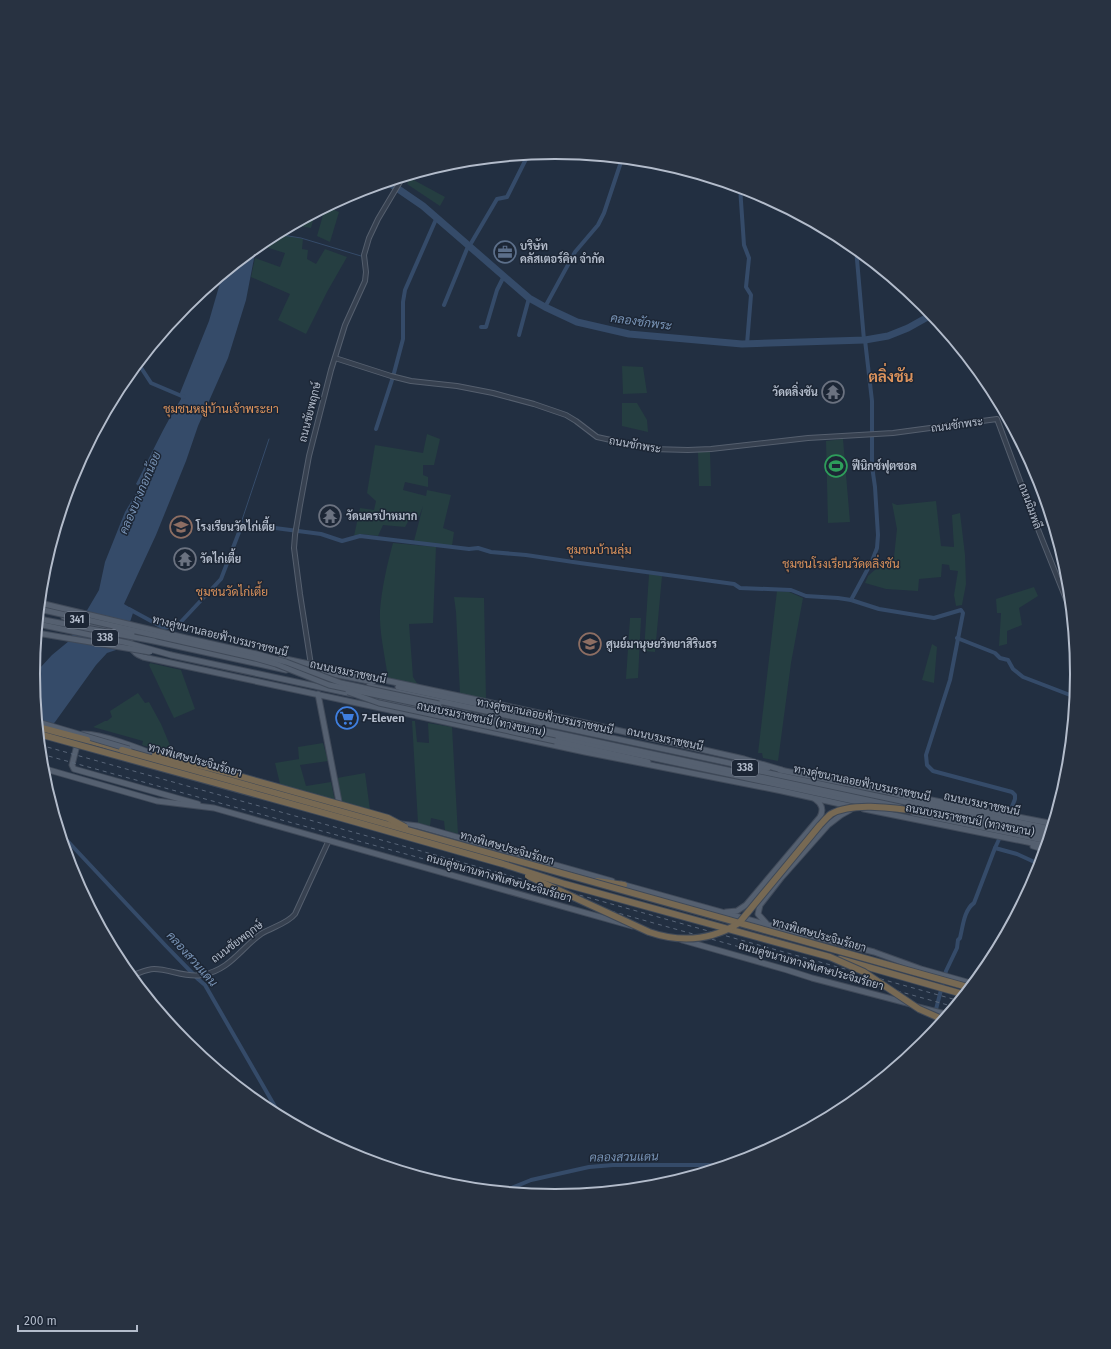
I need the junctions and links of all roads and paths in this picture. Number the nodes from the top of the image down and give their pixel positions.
1 (399, 183) edge
2 (335, 358) junction
3 (997, 419) joint
4 (1065, 597) edge
5 (45, 604) edge
6 (44, 611) edge
7 (44, 611) edge
8 (43, 618) edge
9 (42, 625) edge
10 (42, 634) edge
11 (154, 641) junction
12 (171, 655) junction
13 (274, 657) junction
14 (249, 662) junction
15 (311, 665) junction
16 (297, 667) junction
17 (251, 673) junction
18 (329, 685) junction
19 (304, 691) junction
20 (318, 694) junction
21 (439, 706) junction
22 (42, 723) edge
23 (43, 728) edge
24 (43, 735) edge
25 (650, 739) junction
26 (122, 750) junction
27 (49, 770) edge
28 (676, 770) junction
29 (782, 770) junction
30 (193, 772) junction
31 (822, 794) junction
32 (812, 798) junction
33 (196, 805) junction
34 (856, 807) junction
35 (214, 808) junction
36 (340, 808) junction
37 (334, 812) junction
38 (345, 812) junction
39 (931, 813) junction
40 (822, 814) junction
41 (1010, 818) junction
42 (835, 819) junction
43 (1049, 822) edge
44 (1047, 828) edge
45 (1046, 832) edge
46 (994, 833) junction
47 (1002, 834) junction
48 (1045, 836) edge
49 (329, 840) junction
50 (1018, 840) junction
51 (1044, 840) edge
52 (1042, 845) edge
53 (1041, 848) edge
54 (503, 864) junction
55 (624, 885) junction
56 (743, 907) junction
57 (758, 911) junction
58 (723, 912) junction
59 (768, 925) junction
60 (830, 957) junction
61 (137, 974) edge
62 (968, 982) edge
63 (965, 986) edge
64 (960, 992) edge
65 (943, 1014) edge
66 (939, 1018) edge

1 - 2 street, ถนนชัยพฤกษ์
2 - 3 street, ถนนชักพระ
2 - 15 street, ถนนชัยพฤกษ์
3 - 4 street, ถนนฉิมพลี
5 - 16 main road, ทางคู่ขนานลอยฟ้าบรมราชชนนี, bridge
6 - 11 main road, 341, bridge
7 - 18 main road, ทางคู่ขนานลอยฟ้าบรมราชชนนี, bridge
8 - 11 main road, ถนนบรมราชชนนี / 338, bridge
9 - 12 main road, ถนนบรมราชชนนี / 338, bridge
10 - 12 main road, 341, bridge
11 - 14 main road, ถนนบรมราชชนนี / 338
12 - 17 main road, ถนนบรมราชชนนี / 338
13 - 14 main road
13 - 15 main road, ถนนบรมราชชนนี (ทางขนาน) / 338
13 - 19 main road, ถนนบรมราชชนนี (ทางขนาน) / 338
14 - 29 main road, ถนนบรมราชชนนี / 338
15 - 25 main road, ถนนบรมราชชนนี (ทางขนาน) / 338
16 - 21 main road, ทางคู่ขนานลอยฟ้าบรมราชชนนี, bridge
16 - 25 main road, bridge
17 - 19 main road
17 - 31 main road, ถนนบรมราชชนนี / 338
18 - 21 main road, ทางคู่ขนานลอยฟ้าบรมราชชนนี, bridge
18 - 28 main road, bridge
19 - 20 main road, ถนนบรมราชชนนี (ทางขนาน) / 338
20 - 28 main road, ถนนบรมราชชนนี (ทางขนาน) / 338
20 - 36 main road
21 - 39 main road, ทางคู่ขนานลอยฟ้าบรมราชชนนี / 338, bridge
21 - 45 main road, ทางคู่ขนานลอยฟ้าบรมราชชนนี / 338
22 - 30 main road, bridge
23 - 26 highway, ทางพิเศษประจิมรัถยา, bridge
24 - 54 highway, ทางพิเศษประจิมรัถยา, bridge
25 - 29 main road, ถนนบรมราชชนนี (ทางขนาน) / 338
26 - 55 highway, bridge
26 - 63 highway, ทางพิเศษประจิมรัถยา, bridge
27 - 33 main road, ถนนคู่ขนานทางพิเศษประจิมรัถยา
28 - 32 main road, ถนนบรมราชชนนี (ทางขนาน) / 338
29 - 41 main road, ถนนบรมราชชนนี / 338
30 - 33 main road
30 - 37 main road
31 - 32 main road
31 - 46 main road, ถนนบรมราชชนนี
32 - 34 main road, 338
32 - 40 main road
33 - 35 main road, ถนนคู่ขนานทางพิเศษประจิมรัถยา
34 - 42 main road
34 - 46 main road, ถนนบรมราชชนนี (ทางขนาน) / 338
35 - 37 main road
35 - 49 main road, ถนนคู่ขนานทางพิเศษประจิมรัถยา
36 - 37 main road
36 - 38 main road
37 - 38 main road
38 - 55 main road
39 - 48 main road, ทางคู่ขนานลอยฟ้าบรมราชชนนี / 338
39 - 54 highway, bridge
40 - 42 main road
40 - 56 main road
41 - 43 main road, ถนนบรมราชชนนี (ทางขนาน) / 338
41 - 44 main road, ถนนบรมราชชนนี / 338
42 - 57 main road
46 - 47 main road, ถนนบรมราชชนนี (ทางขนาน) / 338
47 - 50 main road, ถนนบรมราชชนนี (ทางขนาน) / 338
47 - 51 main road, ถนนบรมราชชนนี / 338
49 - 61 street, ถนนชัยพฤกษ์
49 - 65 main road, ถนนคู่ขนานทางพิเศษประจิมรัถยา
50 - 52 main road, ถนนบรมราชชนนี (ทางขนาน) / 338
50 - 53 main road
54 - 60 highway, ทางพิเศษประจิมรัถยา, bridge
55 - 58 main road
56 - 57 main road
56 - 58 main road
57 - 59 main road
58 - 59 main road
59 - 62 main road
60 - 64 highway, ทางพิเศษประจิมรัถยา, bridge
60 - 66 highway, bridge

